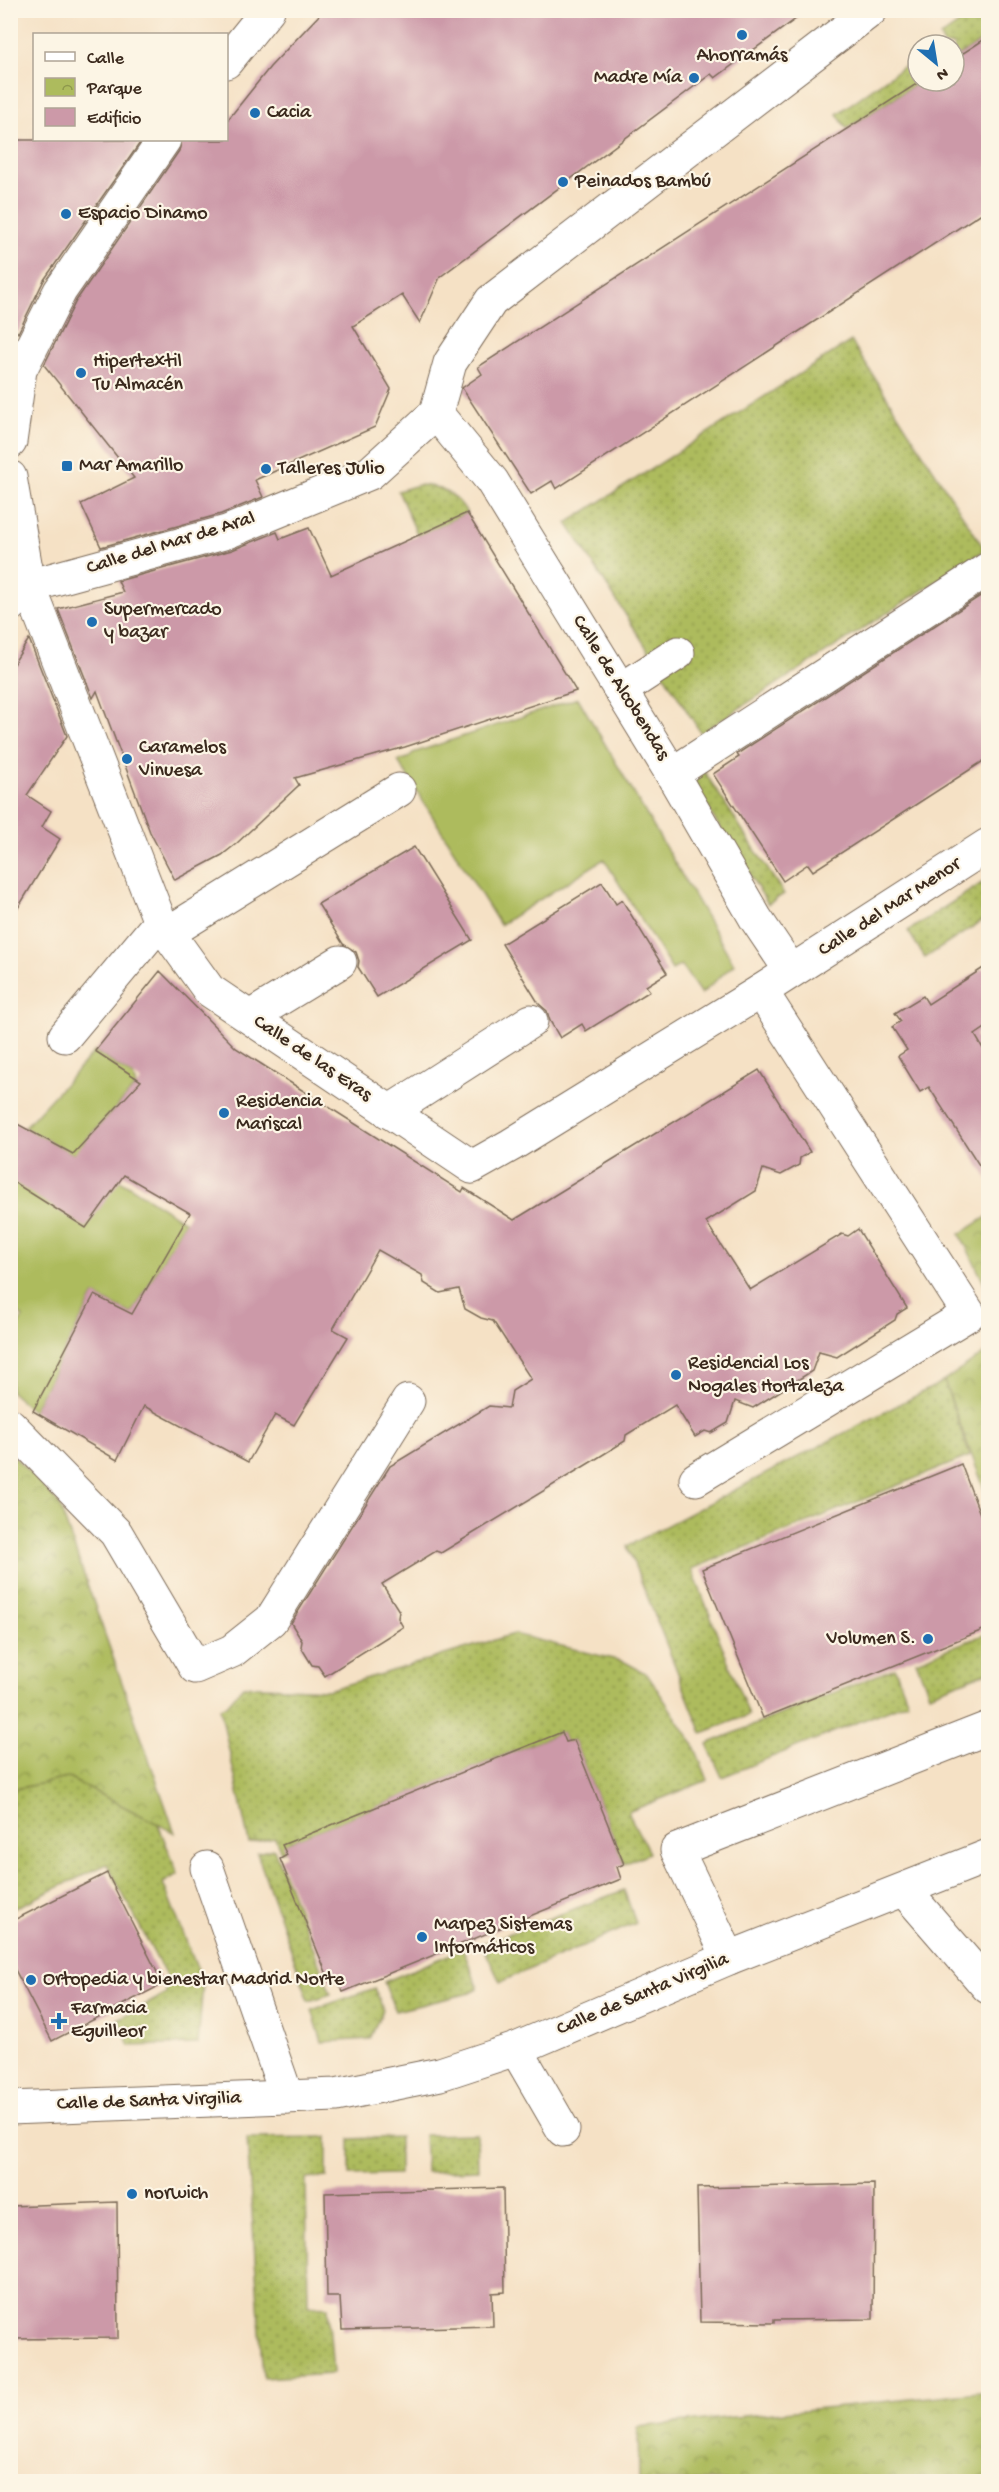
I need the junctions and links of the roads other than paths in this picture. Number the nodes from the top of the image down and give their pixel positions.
1 (268, 10) edge
2 (871, 10) edge
3 (228, 60) edge
4 (163, 141) edge
5 (436, 413) junction
6 (10, 442) edge
7 (10, 477) edge
8 (988, 569) edge
9 (20, 596) edge
10 (678, 653) dead end
11 (621, 690) junction
12 (672, 774) junction
13 (399, 790) dead end
14 (988, 845) edge
15 (164, 928) junction
16 (339, 962) dead end
17 (791, 971) junction
18 (761, 991) junction
19 (250, 1017) junction
20 (531, 1021) dead end
21 (65, 1036) dead end
22 (389, 1112) junction
23 (408, 1401) dead end
24 (10, 1425) edge
25 (696, 1479) dead end
26 (988, 1728) edge
27 (988, 1856) edge
28 (207, 1868) dead end
29 (904, 1890) junction
30 (729, 1958) junction
31 (988, 1987) edge
32 (516, 2049) junction
33 (287, 2097) junction
34 (10, 2108) edge
35 (563, 2130) dead end

1 - 3 street
2 - 5 street
4 - 6 street
5 - 9 street, Calle del Mar de Aral
5 - 11 street, Calle de Alcobendas
7 - 9 street, Calle de las Eras
8 - 12 street
9 - 15 street, Calle de las Eras
10 - 11 street
11 - 12 street, Calle de Alcobendas
12 - 17 street, Calle de Alcobendas
13 - 15 street
14 - 17 street, Calle del Mar Menor
15 - 19 street, Calle de las Eras
15 - 21 street
16 - 19 street
17 - 18 street, Calle de las Eras
18 - 22 street, Calle de las Eras
18 - 25 street
19 - 22 street, Calle de las Eras
20 - 22 street
23 - 24 street
26 - 30 street
27 - 29 street, Calle de Santa Virgilia
28 - 33 street
29 - 30 street, Calle de Santa Virgilia
29 - 31 street
30 - 32 street, Calle de Santa Virgilia
32 - 33 street, Calle de Santa Virgilia
32 - 35 street
33 - 34 street, Calle de Santa Virgilia

